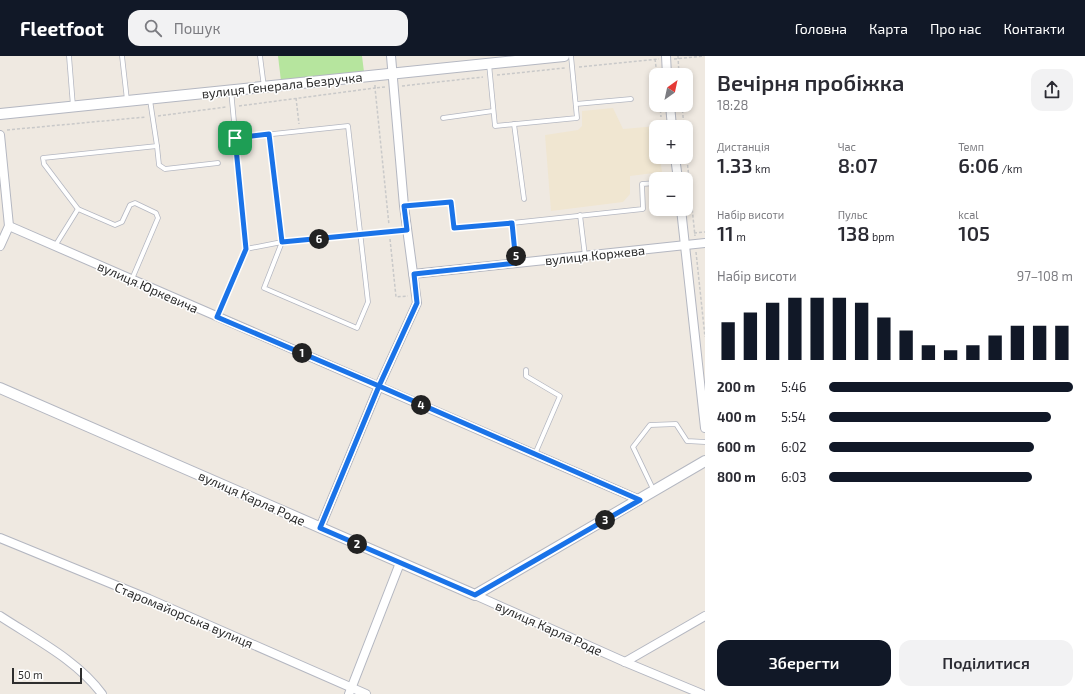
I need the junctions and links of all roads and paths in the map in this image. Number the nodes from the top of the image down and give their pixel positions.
1 (69, 56) edge
2 (122, 56) edge
3 (260, 56) edge
4 (391, 56) edge
5 (564, 56) edge
6 (571, 56) edge
7 (704, 56) edge
8 (677, 57) edge
9 (666, 58) edge
10 (655, 59) junction
11 (488, 64) junction
12 (572, 67) junction
13 (656, 68) edge
14 (667, 68) edge
15 (678, 68) edge
16 (393, 74) junction
17 (374, 75) junction
18 (490, 76) junction
19 (264, 87) junction
20 (394, 87) junction
21 (375, 88) junction
22 (231, 90) junction
23 (149, 98) junction
24 (296, 98) junction
25 (631, 99) dead end
26 (127, 100) junction
27 (576, 104) junction
28 (74, 106) junction
29 (233, 106) junction
30 (493, 111) junction
31 (661, 112) edge
32 (0, 114) edge
33 (154, 116) junction
34 (443, 118) dead end
35 (662, 120) dead end
36 (514, 124) junction
37 (0, 131) edge
38 (300, 131) junction
39 (269, 134) junction
40 (0, 135) edge
41 (235, 138) junction
42 (157, 146) junction
43 (218, 163) dead end
44 (2, 166) edge
45 (649, 184) edge
46 (524, 199) dead end
47 (404, 206) junction
48 (78, 209) junction
49 (580, 215) junction
50 (682, 216) edge
51 (512, 223) junction
52 (9, 226) junction
53 (407, 230) junction
54 (390, 232) junction
55 (705, 232) edge
56 (694, 233) dead end
57 (360, 235) junction
58 (282, 242) junction
59 (705, 243) edge
60 (684, 245) junction
61 (0, 246) edge
62 (54, 246) junction
63 (246, 249) junction
64 (584, 256) junction
65 (516, 263) junction
66 (414, 274) junction
67 (132, 280) junction
68 (418, 295) junction
69 (217, 317) junction
70 (526, 370) dead end
71 (379, 386) junction
72 (0, 388) edge
73 (705, 428) edge
74 (705, 442) edge
75 (534, 455) junction
76 (705, 461) edge
77 (655, 491) junction
78 (640, 500) junction
79 (320, 528) junction
80 (0, 538) edge
81 (400, 563) junction
82 (475, 595) junction
83 (0, 616) edge
84 (705, 616) edge
85 (626, 662) junction
86 (350, 691) edge
87 (102, 694) edge
88 (366, 694) edge
89 (702, 694) edge

1 - 28 lane
2 - 26 lane
3 - 19 lane
4 - 16 street
5 - 11 street, вулиця Генерала Безручка
6 - 12 lane
7 - 8 path
8 - 9 path
8 - 15 path
9 - 10 path
9 - 14 street
10 - 12 path
10 - 13 path
11 - 16 street, вулиця Генерала Безручка
11 - 18 lane
12 - 18 path
12 - 27 lane
16 - 17 street, вулиця Генерала Безручка
16 - 20 street
17 - 19 street, вулиця Генерала Безручка
17 - 21 path
18 - 20 path
18 - 30 lane
19 - 22 street, вулиця Генерала Безручка
20 - 21 path
20 - 47 street
21 - 24 path
21 - 54 path
22 - 23 street, вулиця Генерала Безручка
22 - 29 lane
23 - 26 street, вулиця Генерала Безручка
23 - 33 lane
24 - 29 path
24 - 38 path
25 - 27 lane
26 - 28 street, вулиця Генерала Безручка
27 - 36 lane
28 - 32 street, вулиця Генерала Безручка
29 - 33 path
29 - 41 lane
30 - 34 lane
30 - 36 lane
31 - 35 path
33 - 37 path
33 - 42 lane
36 - 46 lane
38 - 39 lane
38 - 57 lane
39 - 41 lane
39 - 58 lane
40 - 44 street
41 - 63 lane
42 - 43 lane
42 - 48 lane
44 - 52 street
45 - 49 lane
47 - 51 lane
47 - 53 street
48 - 62 lane
48 - 67 lane
49 - 51 lane
49 - 64 lane
50 - 60 street
51 - 65 lane
52 - 61 street
52 - 62 street, вулиця Юркевича
53 - 54 lane
53 - 66 street
54 - 57 lane
54 - 68 path
55 - 56 path
57 - 58 lane
57 - 58 lane
58 - 63 lane
59 - 60 street, вулиця Коржева
60 - 64 street, вулиця Коржева
60 - 73 street
62 - 67 street, вулиця Юркевича
63 - 69 lane
64 - 65 street, вулиця Коржева
65 - 66 street, вулиця Коржева
66 - 68 street
67 - 69 street, вулиця Юркевича
68 - 71 street
69 - 71 street, вулиця Юркевича
70 - 75 lane
71 - 75 street, вулиця Юркевича
71 - 79 street
72 - 79 street, вулиця Карла Роде
74 - 77 lane
75 - 78 street, вулиця Юркевича
76 - 77 street
77 - 78 street
78 - 82 street
79 - 81 street, вулиця Карла Роде
80 - 86 street, Старомайорська вулиця
81 - 82 street, вулиця Карла Роде
81 - 86 street
82 - 85 street, вулиця Карла Роде
83 - 87 street
84 - 85 street
85 - 89 street, вулиця Карла Роде
86 - 88 street, Старомайорська вулиця

